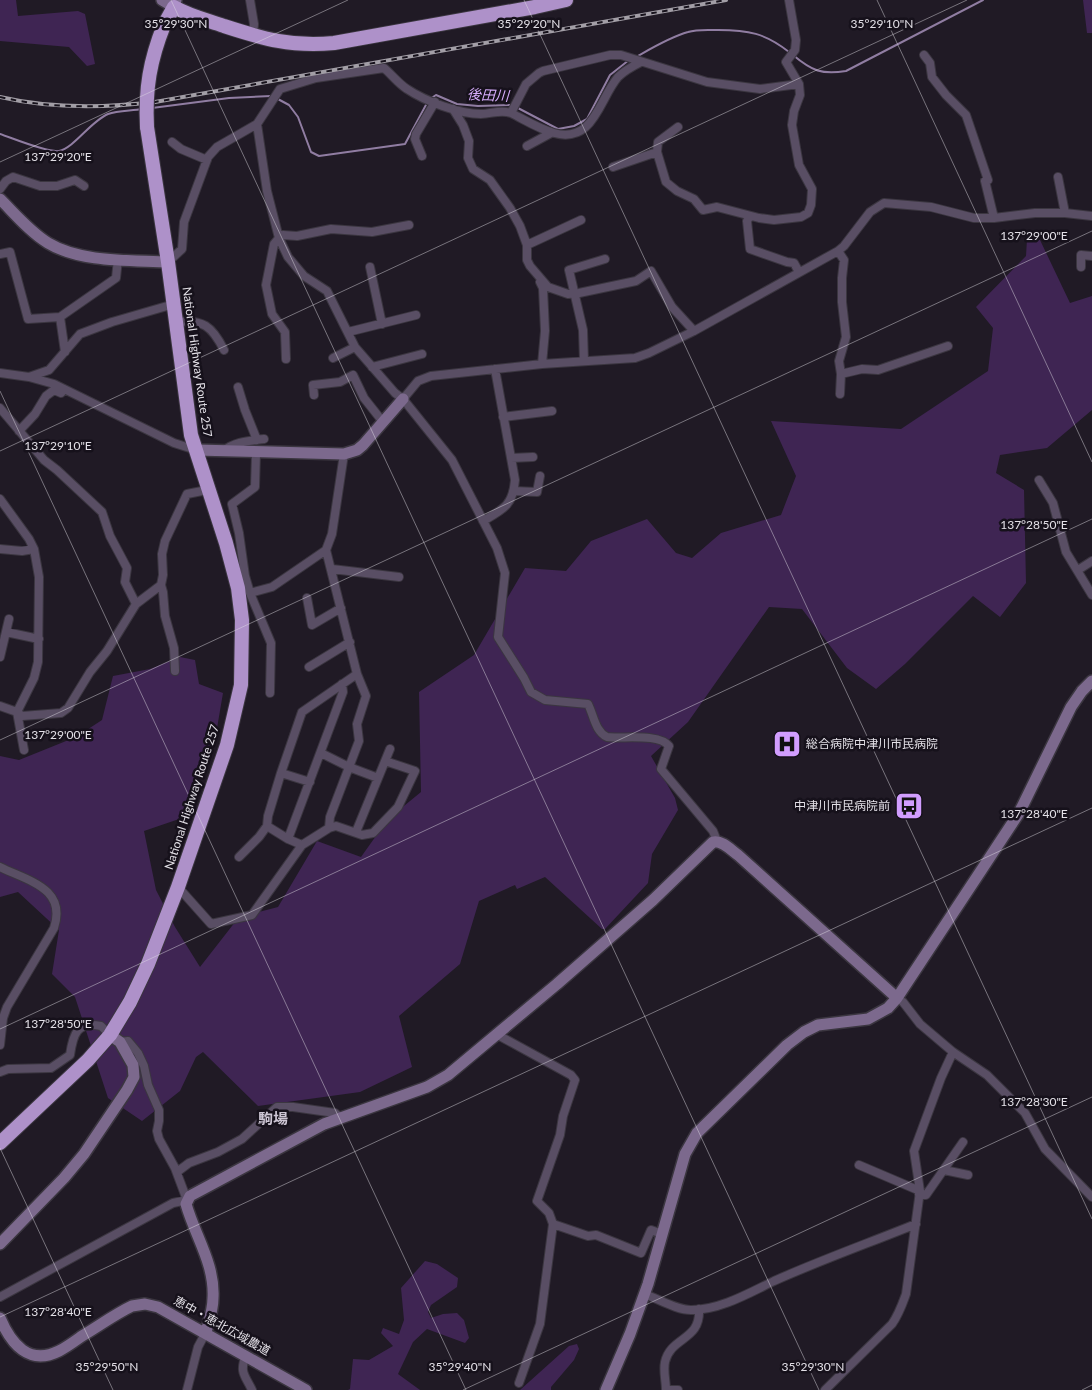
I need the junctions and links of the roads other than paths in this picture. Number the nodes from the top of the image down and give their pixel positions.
1 (250, 0) edge
2 (566, 0) edge
3 (789, 0) edge
4 (170, 2) edge
5 (253, 36) junction
6 (924, 55) dead end
7 (640, 62) junction
8 (799, 84) junction
9 (434, 102) junction
10 (454, 109) junction
11 (513, 109) junction
12 (257, 124) junction
13 (678, 127) dead end
14 (551, 133) junction
15 (172, 142) dead end
16 (527, 146) dead end
17 (656, 152) junction
18 (422, 156) dead end
19 (207, 160) junction
20 (613, 167) dead end
21 (1058, 177) dead end
22 (84, 186) dead end
23 (0, 189) edge
24 (0, 199) edge
25 (1065, 213) junction
26 (750, 216) junction
27 (1092, 216) edge
28 (994, 218) junction
29 (581, 220) dead end
30 (409, 225) dead end
31 (279, 238) junction
32 (528, 245) junction
33 (838, 251) junction
34 (0, 254) edge
35 (1092, 256) edge
36 (118, 259) junction
37 (605, 259) dead end
38 (168, 262) junction
39 (1081, 266) dead end
40 (370, 267) dead end
41 (799, 272) junction
42 (539, 278) junction
43 (574, 294) junction
44 (174, 304) junction
45 (416, 315) dead end
46 (60, 317) junction
47 (176, 322) junction
48 (382, 324) junction
49 (694, 331) junction
50 (348, 332) junction
51 (948, 346) dead end
52 (355, 347) junction
53 (224, 350) dead end
54 (65, 352) junction
55 (422, 354) dead end
56 (333, 358) dead end
57 (286, 359) dead end
58 (584, 361) junction
59 (542, 364) junction
60 (372, 367) junction
61 (495, 369) junction
62 (0, 373) edge
63 (841, 374) junction
64 (29, 377) junction
65 (238, 386) dead end
66 (64, 389) junction
67 (840, 394) dead end
68 (314, 395) dead end
69 (403, 399) junction
70 (0, 408) edge
71 (552, 411) dead end
72 (503, 417) junction
73 (383, 422) junction
74 (19, 431) junction
75 (196, 450) junction
76 (222, 452) junction
77 (256, 453) junction
78 (344, 454) junction
79 (534, 457) dead end
80 (511, 458) junction
81 (540, 476) dead end
82 (1038, 480) dead end
83 (207, 490) junction
84 (514, 491) junction
85 (0, 503) edge
86 (483, 522) junction
87 (34, 548) junction
88 (0, 549) edge
89 (326, 550) junction
90 (1092, 561) edge
91 (332, 569) junction
92 (1078, 570) junction
93 (399, 577) dead end
94 (160, 585) junction
95 (250, 593) junction
96 (1092, 595) edge
97 (306, 598) dead end
98 (136, 604) junction
99 (341, 608) junction
100 (9, 619) dead end
101 (6, 632) junction
102 (40, 639) junction
103 (350, 642) junction
104 (0, 657) edge
105 (309, 667) dead end
106 (175, 671) dead end
107 (357, 674) junction
108 (1092, 681) edge
109 (342, 684) junction
110 (270, 693) dead end
111 (0, 706) edge
112 (17, 712) junction
113 (390, 749) dead end
114 (24, 750) dead end
115 (321, 753) junction
116 (385, 761) junction
117 (349, 767) junction
118 (281, 773) junction
119 (378, 778) junction
120 (310, 782) junction
121 (267, 826) junction
122 (329, 828) junction
123 (356, 832) junction
124 (288, 839) junction
125 (717, 841) junction
126 (302, 844) junction
127 (239, 857) dead end
128 (0, 867) edge
129 (178, 887) junction
130 (897, 998) junction
131 (496, 1034) junction
132 (115, 1038) junction
133 (0, 1045) edge
134 (953, 1052) junction
135 (0, 1072) edge
136 (341, 1118) junction
137 (963, 1142) dead end
138 (0, 1143) edge
139 (859, 1165) dead end
140 (944, 1170) junction
141 (177, 1172) junction
142 (968, 1174) dead end
143 (919, 1193) junction
144 (1092, 1197) edge
145 (187, 1200) junction
146 (554, 1224) junction
147 (916, 1224) junction
148 (662, 1234) junction
149 (0, 1244) edge
150 (644, 1294) junction
151 (0, 1297) edge
152 (699, 1309) junction
153 (0, 1318) edge
154 (206, 1332) junction
155 (246, 1355) junction
156 (520, 1383) dead end
157 (187, 1390) edge
158 (252, 1390) edge
159 (306, 1390) edge
160 (606, 1390) edge
161 (678, 1390) edge
162 (825, 1390) edge

1 - 5 street
2 - 5 highway, National Highway Route 257
3 - 8 street
4 - 5 highway, National Highway Route 257
4 - 38 highway, National Highway Route 257, bridge
6 - 28 street
7 - 8 street
7 - 11 street
7 - 14 street
8 - 26 street
9 - 10 street
9 - 12 street
9 - 18 street
10 - 11 street
10 - 32 street
11 - 14 street
12 - 19 street
12 - 31 street
13 - 17 street
14 - 16 street
15 - 19 street
17 - 20 street
17 - 26 street
19 - 38 street
21 - 25 street
22 - 23 street
24 - 36 street
25 - 27 street
25 - 28 street
26 - 41 street
28 - 33 street
29 - 32 street
30 - 31 street
31 - 50 street
31 - 57 street
32 - 42 street
33 - 41 street
33 - 63 street
34 - 46 street
35 - 39 street
36 - 38 street
36 - 46 street
37 - 43 street
38 - 44 highway, National Highway Route 257
40 - 48 street
41 - 49 street
42 - 43 street
42 - 59 street
43 - 49 street
43 - 58 street
44 - 47 highway, National Highway Route 257
44 - 54 street
45 - 48 street
46 - 54 street
47 - 53 street
47 - 75 highway, National Highway Route 257
48 - 50 street
49 - 58 street
50 - 52 street
51 - 63 street
52 - 56 street
52 - 60 street
54 - 64 street
55 - 60 street
58 - 59 street
59 - 61 street
60 - 69 street
61 - 69 street
61 - 72 street
62 - 64 street
63 - 67 street
64 - 66 street
65 - 76 street
66 - 74 street
66 - 75 street
68 - 73 street
69 - 73 street
69 - 86 street
70 - 74 street
71 - 72 street
72 - 80 street
73 - 78 street
74 - 98 street
75 - 76 street
75 - 83 highway, National Highway Route 257
76 - 77 street
77 - 78 street
77 - 95 street
78 - 89 street
79 - 80 street
80 - 84 street
81 - 84 street
82 - 92 street
83 - 94 street
83 - 129 highway, National Highway Route 257
84 - 86 street
85 - 87 street
86 - 125 street
87 - 88 street
87 - 102 street
89 - 91 street
89 - 95 street
90 - 92 street
91 - 93 street
91 - 99 street
92 - 96 street
94 - 98 street
94 - 106 street
95 - 110 street
97 - 99 street
98 - 112 street
99 - 103 street
100 - 101 street
101 - 102 street
101 - 104 street
102 - 112 street
103 - 105 street
103 - 107 street
107 - 109 street
107 - 117 street
108 - 130 street
109 - 115 street
109 - 118 street
111 - 112 street
112 - 114 street
113 - 116 street
115 - 117 street
115 - 120 street
116 - 119 street
116 - 123 street
117 - 119 street
117 - 122 street
118 - 120 street
118 - 121 street
119 - 123 street
120 - 124 street
121 - 124 street
121 - 127 street
122 - 123 street
122 - 126 street
124 - 126 street
125 - 130 street
125 - 131 street
126 - 129 street
128 - 133 street
129 - 132 highway, National Highway Route 257
130 - 134 street
130 - 148 street
131 - 136 street
131 - 146 street
132 - 135 street
132 - 138 highway, National Highway Route 257
132 - 141 street
132 - 149 street
134 - 143 street
134 - 144 street
136 - 141 street
136 - 145 street
137 - 140 street
139 - 143 street
140 - 142 street
140 - 143 street
141 - 145 street
143 - 147 street
145 - 151 street
145 - 154 street
146 - 148 street
146 - 156 street
147 - 152 street
147 - 162 street
148 - 150 street
150 - 152 street
150 - 160 street
152 - 161 street
153 - 154 street, 恵中・恵北広域農道
154 - 155 street, 恵中・恵北広域農道
154 - 157 street
155 - 158 street
155 - 159 street, 恵中・恵北広域農道

